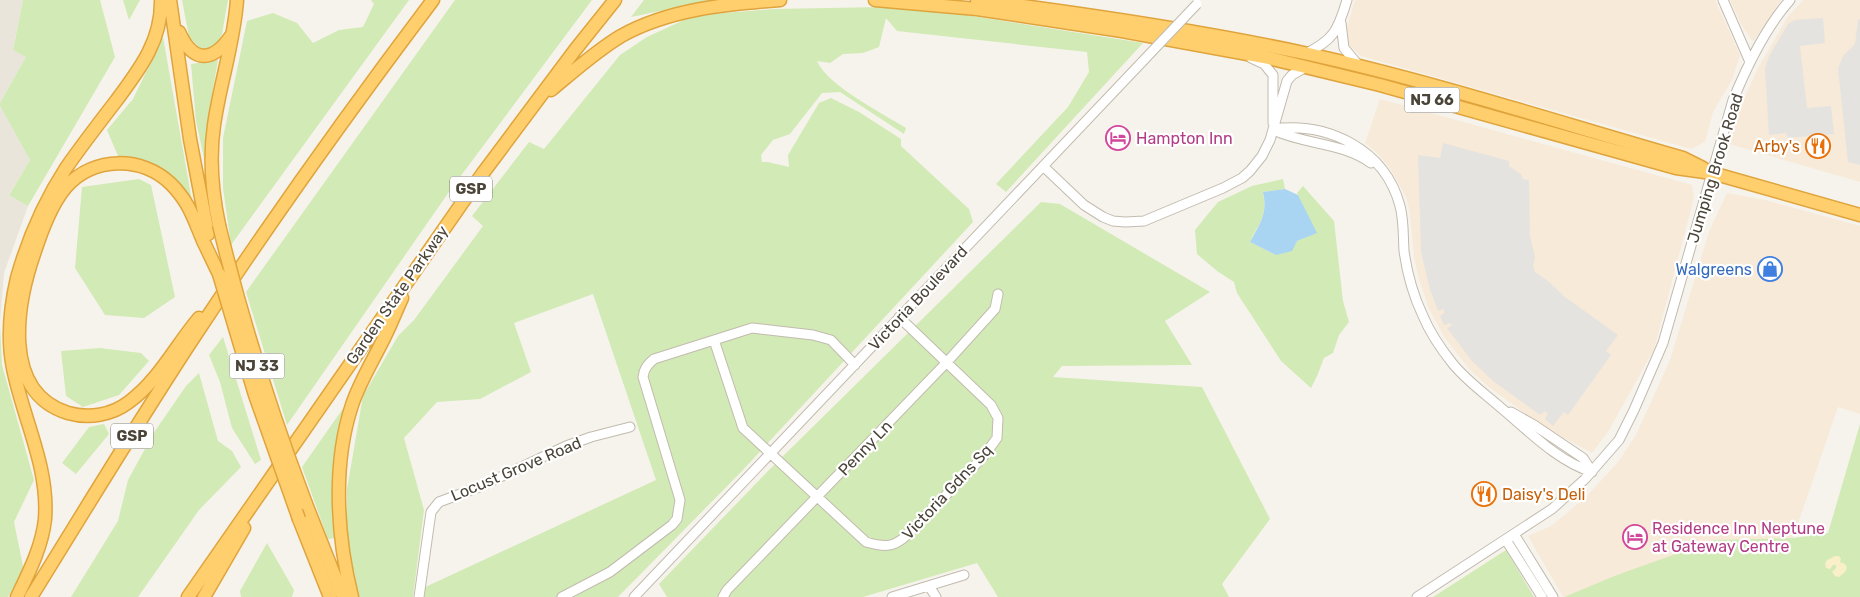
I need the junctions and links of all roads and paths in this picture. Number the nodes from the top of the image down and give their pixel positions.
1 (162, 0) edge
2 (170, 0) edge
3 (237, 0) edge
4 (433, 0) edge
5 (615, 0) edge
6 (780, 0) edge
7 (875, 0) edge
8 (939, 0) edge
9 (1046, 0) edge
10 (1347, 0) edge
11 (1722, 0) edge
12 (1790, 0) edge
13 (1199, 2) edge
14 (977, 4) edge
15 (174, 20) junction
16 (1341, 22) junction
17 (233, 33) junction
18 (1204, 33) junction
19 (1240, 52) junction
20 (1306, 60) junction
21 (1750, 62) junction
22 (1359, 66) junction
23 (532, 106) junction
24 (1273, 129) junction
25 (1043, 166) junction
26 (1712, 173) junction
27 (1860, 215) edge
28 (206, 241) junction
29 (412, 274) junction
30 (235, 276) junction
31 (998, 294) dead end
32 (899, 317) junction
33 (714, 340) junction
34 (947, 362) junction
35 (856, 365) junction
36 (630, 427) dead end
37 (771, 453) junction
38 (1592, 472) junction
39 (270, 478) junction
40 (818, 497) junction
41 (1514, 534) junction
42 (1506, 540) junction
43 (309, 545) junction
44 (964, 575) dead end
45 (929, 586) junction
46 (1548, 588) junction
47 (1541, 595) edge
48 (17, 597) edge
49 (31, 597) edge
50 (188, 597) edge
51 (204, 597) edge
52 (323, 597) edge
53 (330, 597) edge
54 (343, 597) edge
55 (352, 597) edge
56 (419, 597) edge
57 (562, 597) edge
58 (634, 597) edge
59 (723, 597) edge
60 (892, 597) edge
61 (936, 597) edge
62 (1417, 597) edge
63 (1553, 597) edge

1 - 48 highway
2 - 15 highway, NJ 33
3 - 17 highway, NJ 33
4 - 30 highway, GSP
5 - 23 highway, Garden State Parkway / GSP
6 - 23 highway
7 - 14 highway
8 - 14 highway, NJ 66
9 - 18 highway
10 - 16 street
11 - 21 street
12 - 21 street, Jumping Brook Road
13 - 25 street, Victoria Boulevard, bridge
14 - 18 highway, NJ 66
14 - 19 highway, NJ 66
15 - 17 highway
15 - 28 highway, NJ 33
16 - 20 street
16 - 22 street
17 - 54 highway, NJ 33, bridge
18 - 20 highway, NJ 66
19 - 20 highway, NJ 66
19 - 24 street
20 - 22 highway, NJ 66
20 - 24 street
20 - 26 highway, NJ 66
21 - 26 street, Jumping Brook Road
22 - 26 highway, NJ 66
23 - 29 highway, Garden State Parkway / GSP
24 - 25 street
24 - 38 street
25 - 32 street, Victoria Boulevard
26 - 27 highway, NJ 66
26 - 38 street, Jumping Brook Road
28 - 30 highway
28 - 43 highway, NJ 33, bridge
29 - 39 highway, Garden State Parkway / GSP
29 - 55 highway
30 - 49 highway, GSP
31 - 34 street, Penny Ln
32 - 34 street, Victoria Gdns Sq
32 - 35 street, Victoria Boulevard
33 - 35 street
33 - 37 street, Victoria Gdns Sq
33 - 57 street
34 - 40 street, Penny Ln
34 - 40 street, Victoria Gdns Sq
35 - 37 street, Victoria Boulevard
36 - 56 street, Locust Grove Road
37 - 40 street, Victoria Gdns Sq
37 - 58 street, Victoria Boulevard
38 - 41 street, Jumping Brook Road
39 - 50 highway, Garden State Parkway / GSP
39 - 51 highway
40 - 59 street, Penny Ln
41 - 42 street, Jumping Brook Road
41 - 46 street
42 - 47 street
42 - 62 street, Jumping Brook Road
43 - 52 highway
43 - 53 highway, NJ 33
44 - 45 street
45 - 60 street
45 - 61 street
46 - 47 street
46 - 63 street

